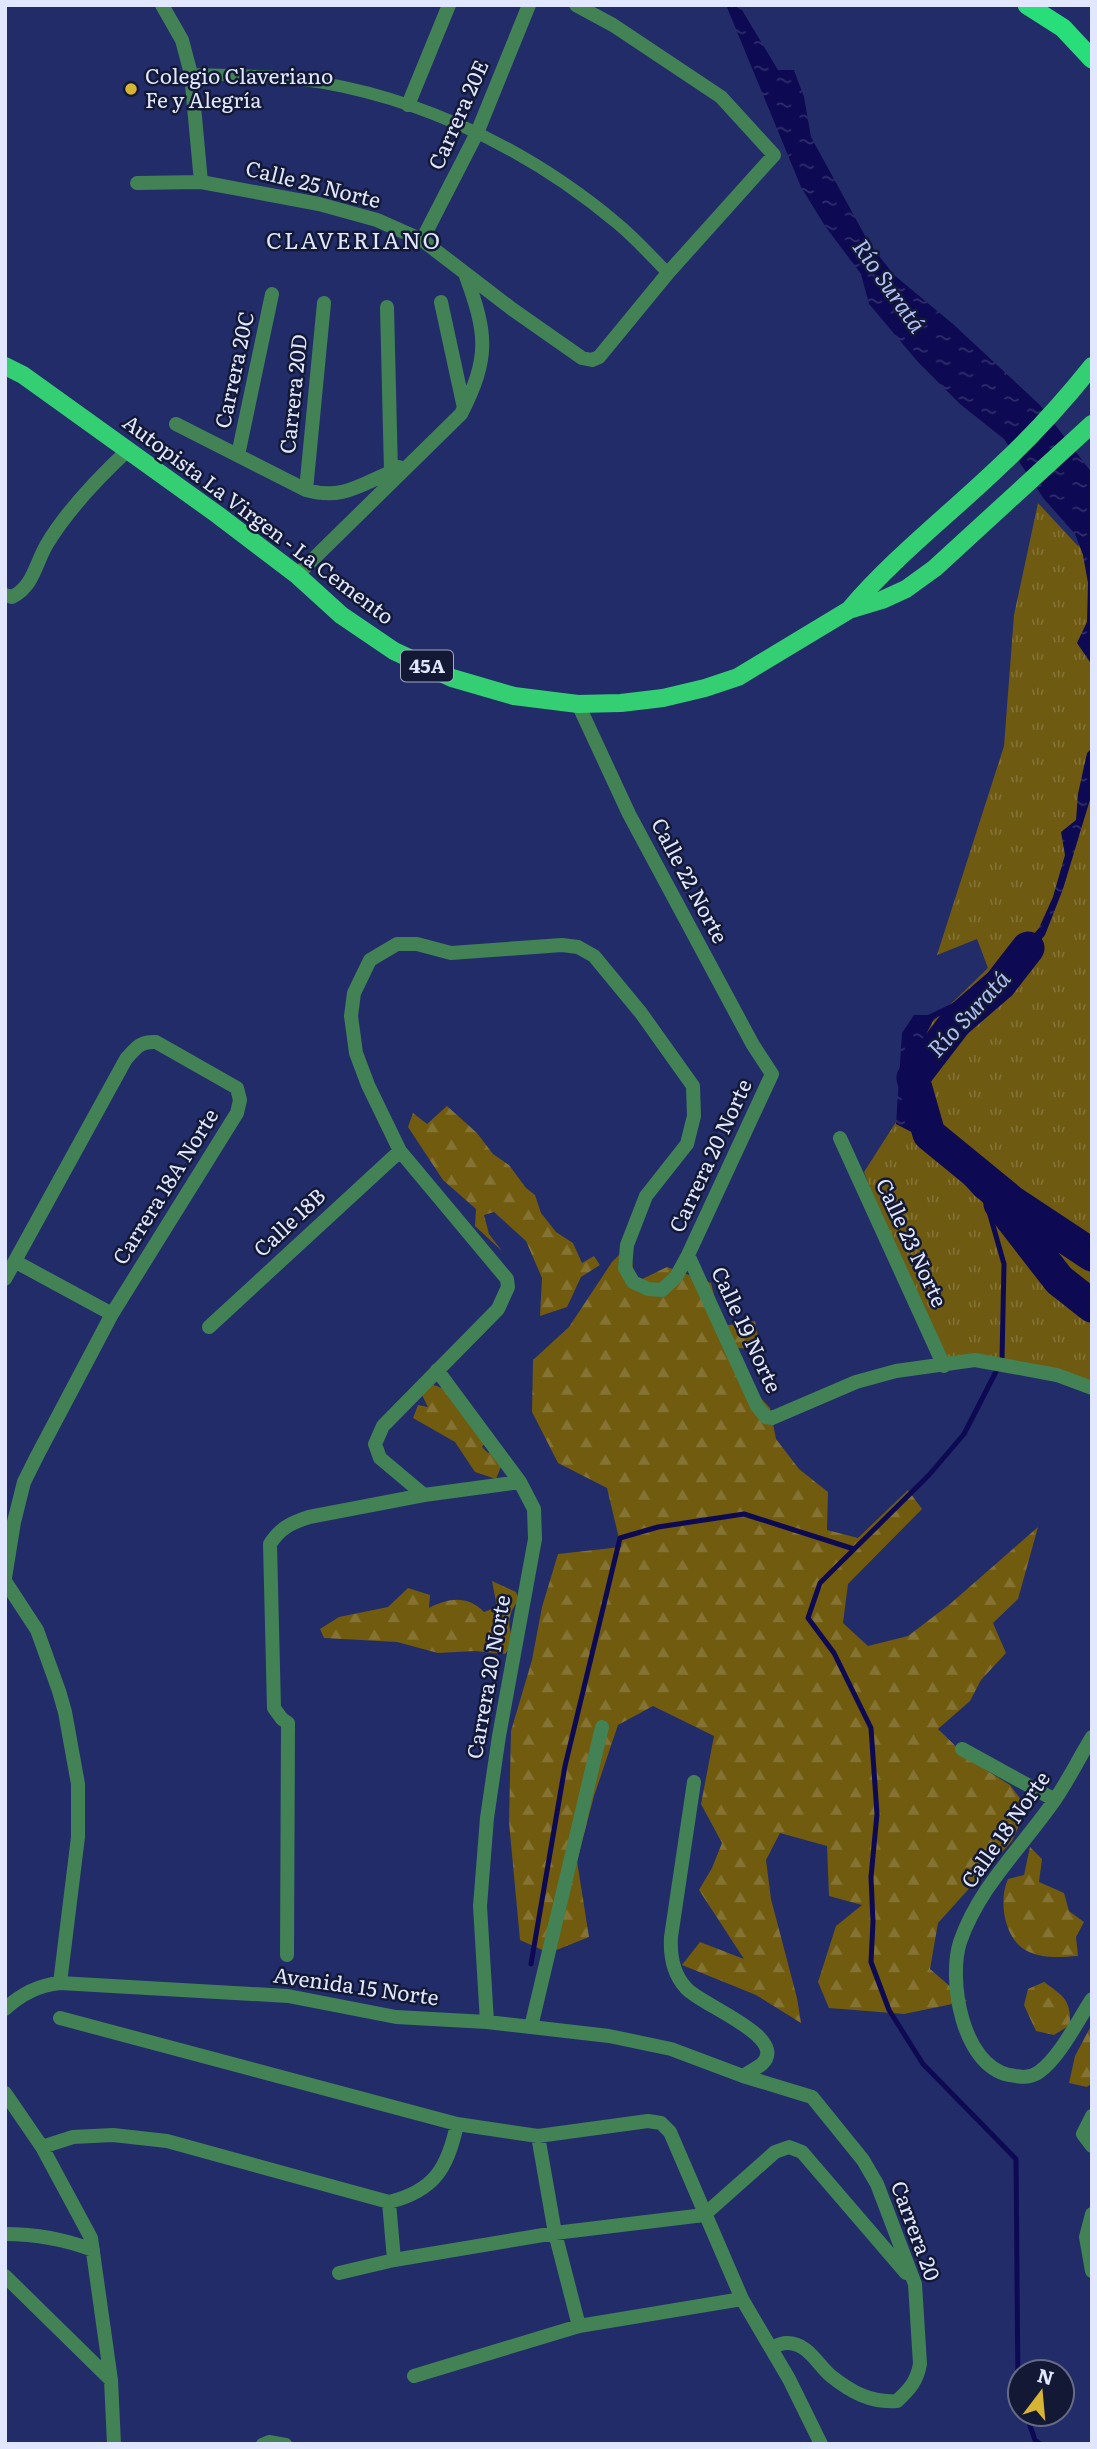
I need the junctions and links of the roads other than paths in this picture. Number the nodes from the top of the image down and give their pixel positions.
1 (162, 5) edge
2 (449, 5) edge
3 (529, 5) edge
4 (576, 5) edge
5 (1027, 5) edge
6 (1092, 59) edge
7 (191, 74) junction
8 (408, 106) junction
9 (477, 133) junction
10 (201, 181) junction
11 (137, 183) dead end
12 (422, 240) junction
13 (668, 273) junction
14 (466, 275) junction
15 (272, 294) dead end
16 (441, 302) dead end
17 (324, 303) dead end
18 (387, 307) dead end
19 (5, 366) edge
20 (1092, 366) edge
21 (464, 408) junction
22 (176, 424) dead end
23 (1092, 424) edge
24 (428, 444) junction
25 (128, 450) junction
26 (238, 455) junction
27 (391, 472) junction
28 (306, 490) junction
29 (297, 575) junction
30 (5, 595) edge
31 (849, 610) junction
32 (578, 704) junction
33 (772, 1074) joint
34 (840, 1138) dead end
35 (400, 1151) junction
36 (688, 1255) junction
37 (16, 1262) junction
38 (5, 1279) edge
39 (112, 1314) junction
40 (209, 1327) dead end
41 (944, 1366) junction
42 (437, 1370) junction
43 (1092, 1388) edge
44 (520, 1482) junction
45 (424, 1495) junction
46 (5, 1580) edge
47 (602, 1727) dead end
48 (1092, 1737) edge
49 (962, 1749) dead end
50 (694, 1782) dead end
51 (1055, 1800) junction
52 (287, 1955) dead end
53 (60, 1983) junction
54 (1092, 1999) edge
55 (5, 2010) edge
56 (60, 2018) dead end
57 (487, 2022) junction
58 (531, 2027) junction
59 (743, 2076) junction
60 (5, 2093) edge
61 (1092, 2116) edge
62 (457, 2124) junction
63 (538, 2136) junction
64 (1092, 2146) edge
65 (41, 2147) junction
66 (389, 2202) junction
67 (1092, 2214) edge
68 (704, 2215) junction
69 (555, 2233) junction
70 (5, 2234) edge
71 (93, 2250) junction
72 (394, 2260) junction
73 (1092, 2271) edge
74 (340, 2273) dead end
75 (5, 2276) edge
76 (915, 2284) junction
77 (743, 2299) junction
78 (579, 2326) junction
79 (771, 2348) junction
80 (414, 2376) dead end
81 (111, 2379) junction
82 (114, 2444) edge
83 (262, 2444) edge
84 (286, 2444) edge
85 (821, 2444) edge

1 - 7 street
2 - 8 street
3 - 9 street, Carrera 20E
4 - 13 street
5 - 6 highway
7 - 8 street
7 - 10 street
8 - 9 street
9 - 12 street, Carrera 20E
9 - 13 street
10 - 11 street, Calle 25 Norte
10 - 12 street, Calle 25 Norte
12 - 14 street, Calle 25 Norte
13 - 14 street, Calle 25 Norte
14 - 21 street
15 - 26 street, Carrera 20C
16 - 21 street
17 - 28 street, Carrera 20D
18 - 27 street
19 - 25 main road, Autopista La Virgen - La Cemento / 45A
20 - 31 main road, Autopista La Virgen - La Cemento / 45A
21 - 24 street
22 - 26 street
23 - 31 main road, Autopista La Virgen - La Cemento / 45A
24 - 27 street
24 - 29 street
25 - 29 main road, Autopista La Virgen - La Cemento / 45A
25 - 30 street
26 - 28 street
27 - 28 street
29 - 32 main road, Autopista La Virgen - La Cemento / 45A
31 - 32 main road, Autopista La Virgen - La Cemento / 45A
32 - 33 street, Calle 22 Norte
33 - 36 street, Carrera 20 Norte
34 - 41 street, Calle 23 Norte
35 - 36 street, Carrera 20 Norte
35 - 40 street, Calle 18B
35 - 42 street
36 - 41 street, Calle 19 Norte
37 - 38 street, Carrera 18A Norte
37 - 39 street
37 - 39 street, Carrera 18A Norte
39 - 46 street, Carrera 18A Norte
41 - 43 street, Calle 19 Norte
42 - 44 street, Carrera 20 Norte
42 - 45 street
44 - 45 street
44 - 57 street, Carrera 20 Norte
45 - 52 street
46 - 53 street
47 - 58 street
48 - 51 street, Calle 18 Norte
49 - 51 street
50 - 59 street
51 - 54 street, Calle 18 Norte
53 - 55 street, Avenida 15 Norte
53 - 57 street, Avenida 15 Norte
56 - 62 street
57 - 58 street, Avenida 15 Norte
58 - 59 street, Avenida 15 Norte
59 - 76 street, Carrera 20
60 - 65 street
61 - 64 street
62 - 63 street
62 - 66 street
63 - 68 street
63 - 69 street
65 - 66 street
65 - 71 street
66 - 72 street
67 - 73 street
68 - 69 street
68 - 76 street
68 - 77 street
69 - 72 street
69 - 78 street
70 - 71 street
71 - 81 street
72 - 74 street
75 - 81 street
76 - 79 street, Carrera 20
77 - 78 street
77 - 79 street
78 - 80 street
79 - 85 street
81 - 82 street
83 - 84 street

